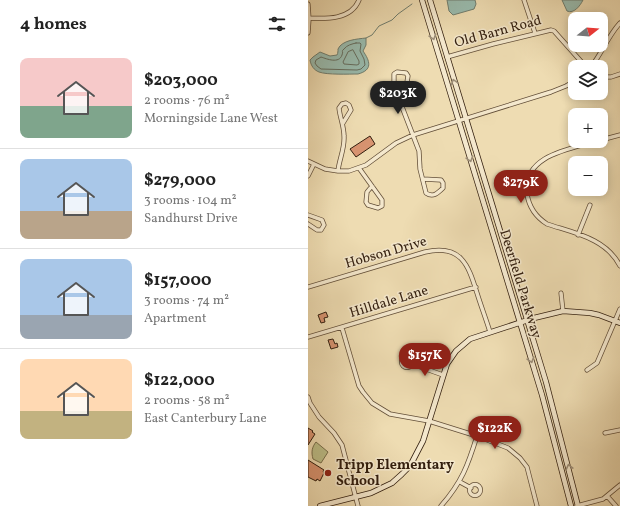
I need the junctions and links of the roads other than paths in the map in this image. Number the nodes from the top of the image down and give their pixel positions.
1 (359, 0) edge
2 (422, 0) edge
3 (430, 0) edge
4 (524, 0) edge
5 (308, 4) edge
6 (309, 18) edge
7 (620, 23) edge
8 (308, 33) edge
9 (535, 33) junction
10 (447, 57) junction
11 (580, 60) edge
12 (596, 60) edge
13 (620, 74) edge
14 (608, 77) edge
15 (568, 84) edge
16 (396, 91) junction
17 (466, 119) junction
18 (458, 121) junction
19 (343, 123) junction
20 (413, 135) junction
21 (620, 135) edge
22 (608, 138) edge
23 (574, 148) edge
24 (308, 161) edge
25 (314, 164) junction
26 (359, 168) junction
27 (338, 171) junction
28 (308, 176) edge
29 (422, 179) junction
30 (372, 186) junction
31 (590, 206) dead end
32 (308, 215) edge
33 (308, 224) edge
34 (578, 235) junction
35 (618, 258) edge
36 (620, 266) edge
37 (308, 287) edge
38 (476, 287) junction
39 (561, 293) dead end
40 (620, 309) edge
41 (563, 311) junction
42 (527, 320) junction
43 (614, 321) junction
44 (520, 322) junction
45 (620, 323) edge
46 (342, 328) junction
47 (490, 332) junction
48 (308, 338) edge
49 (412, 364) dead end
50 (587, 370) dead end
51 (443, 375) junction
52 (308, 397) edge
53 (429, 421) junction
54 (620, 430) edge
55 (605, 433) dead end
56 (477, 436) junction
57 (460, 482) junction
58 (620, 485) edge
59 (471, 488) dead end
60 (607, 496) junction
61 (356, 498) junction
62 (320, 506) edge
63 (358, 506) edge
64 (441, 506) edge
65 (538, 506) edge
66 (571, 506) edge
67 (577, 506) edge
68 (616, 506) edge

1 - 6 street
2 -> 18 main road, Deerfield Parkway
3 - 10 main road, Deerfield Parkway
4 - 9 street
5 - 6 street
6 - 8 street
7 - 12 street
9 - 10 street, Old Barn Road
9 - 11 street, Old Barn Road
17 -> 10 main road, Deerfield Parkway
13 - 14 street
15 - 17 street
16 - 16 street
16 - 20 street
17 - 18 street
17 - 42 main road, Deerfield Parkway
18 - 20 street
18 -> 44 main road, Deerfield Parkway
19 - 19 street
19 - 27 street
20 - 26 street
20 - 29 street
21 - 22 street
23 - 34 street
24 - 25 street
25 - 27 street
25 - 28 street
26 - 27 street
26 - 30 street
29 - 29 street
30 - 30 street
31 - 34 street
32 - 33 street
34 - 35 street
35 - 36 street
37 - 38 street, Hobson Drive
38 - 46 street, Hilldale Lane
38 - 47 street, Hobson Drive
39 - 41 street
40 - 43 street
41 - 42 main road
41 - 43 main road
42 - 44 main road
67 -> 42 main road, Deerfield Parkway
43 - 45 main road
43 - 50 street
44 - 47 main road
44 -> 66 main road, Deerfield Parkway
46 - 48 street, Hilldale Lane
46 - 53 street
47 - 51 main road
49 - 51 street
51 - 53 main road
52 - 61 street
53 - 56 street
53 - 61 main road
54 - 55 street
56 - 57 street
56 - 65 street
57 - 59 street
57 - 64 street
58 - 60 street
60 - 67 street
60 - 68 street
61 - 62 main road
61 - 63 street

